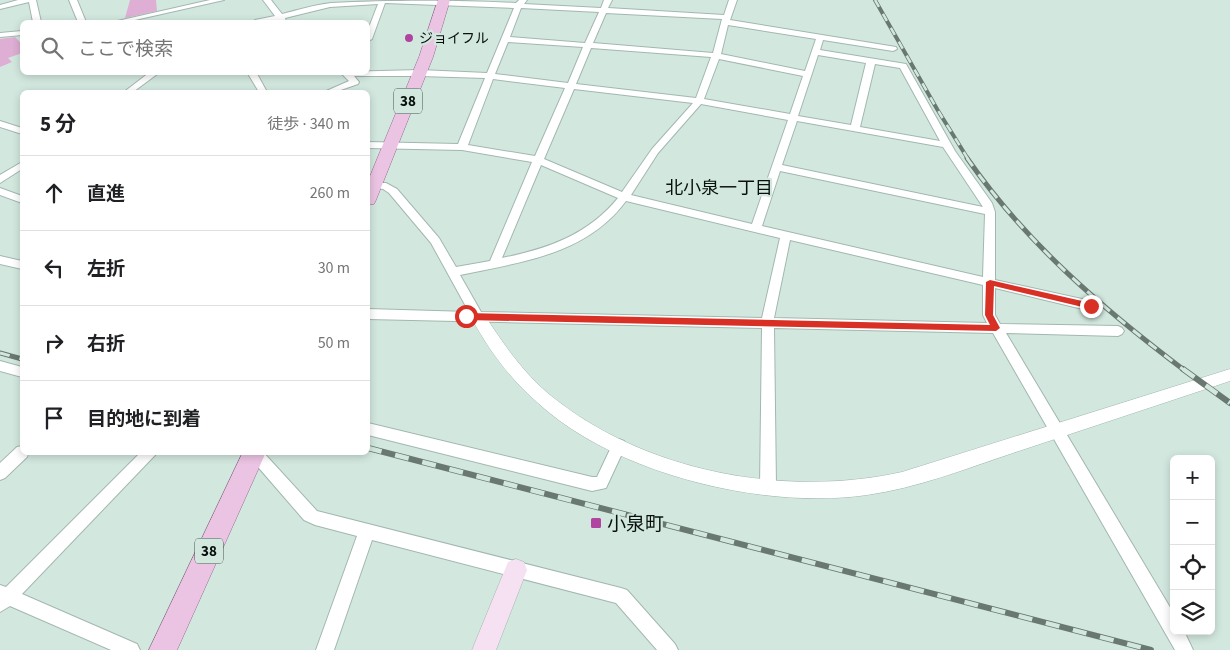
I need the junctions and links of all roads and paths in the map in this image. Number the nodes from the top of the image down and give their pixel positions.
1 (27, 0) edge
2 (32, 0) edge
3 (73, 0) edge
4 (220, 0) edge
5 (266, 0) edge
6 (608, 0) edge
7 (733, 0) edge
8 (382, 1) edge
9 (443, 1) edge
10 (521, 3) edge
11 (0, 7) edge
12 (603, 10) junction
13 (36, 20) edge
14 (81, 20) edge
15 (126, 20) edge
16 (282, 20) edge
17 (726, 20) junction
18 (20, 33) edge
19 (370, 34) edge
20 (0, 35) edge
21 (820, 38) junction
22 (505, 39) junction
23 (589, 45) junction
24 (893, 50) dead end
25 (815, 52) junction
26 (717, 56) junction
27 (871, 61) junction
28 (370, 73) edge
29 (420, 73) junction
30 (808, 74) junction
31 (152, 75) edge
32 (253, 75) edge
33 (350, 75) edge
34 (490, 76) junction
35 (571, 86) junction
36 (131, 90) edge
37 (262, 90) edge
38 (333, 90) edge
39 (699, 101) junction
40 (793, 118) junction
41 (0, 124) edge
42 (855, 129) junction
43 (20, 130) edge
44 (370, 145) edge
45 (390, 145) junction
46 (947, 145) junction
47 (462, 147) junction
48 (538, 160) junction
49 (20, 166) edge
50 (776, 167) junction
51 (0, 180) edge
52 (374, 186) junction
53 (0, 191) edge
54 (370, 195) edge
55 (626, 195) junction
56 (20, 199) edge
57 (990, 212) junction
58 (756, 228) junction
59 (786, 235) junction
60 (0, 260) edge
61 (20, 265) edge
62 (495, 265) junction
63 (454, 272) junction
64 (990, 282) junction
65 (1091, 306) dead end
66 (370, 314) edge
67 (478, 317) junction
68 (768, 323) junction
69 (996, 328) junction
70 (1118, 331) dead end
71 (0, 366) edge
72 (20, 371) edge
73 (1230, 375) edge
74 (370, 429) edge
75 (1056, 432) junction
76 (619, 445) junction
77 (20, 454) edge
78 (148, 455) edge
79 (253, 455) edge
80 (256, 455) edge
81 (0, 473) edge
82 (768, 487) junction
83 (368, 532) junction
84 (516, 570) junction
85 (3, 598) edge
86 (1170, 624) edge
87 (1176, 635) edge
88 (132, 650) edge
89 (163, 650) edge
90 (325, 650) edge
91 (484, 650) edge
92 (669, 650) edge
93 (1184, 650) edge

1 - 11 street
2 - 13 street
3 - 14 street
4 - 15 street
5 - 16 street
6 - 12 street
7 - 17 street
8 - 9 street
8 - 16 street
8 - 19 street
9 - 10 street
9 - 29 main road, 38
10 - 12 street
10 - 22 street
12 - 17 street
12 - 23 street
17 - 21 street
17 - 26 street
18 - 20 street
21 - 24 street
21 - 25 street
22 - 23 street
22 - 34 street
23 - 26 street
23 - 35 street
25 - 27 street
25 - 30 street
26 - 30 street
26 - 39 street
27 - 42 street
27 - 46 street
28 - 29 street
29 - 34 street
29 - 45 main road, 38
30 - 40 street
31 - 36 street
32 - 37 street
33 - 38 street
34 - 35 street
34 - 47 street
35 - 39 street
35 - 48 street
39 - 40 street
39 - 55 street
40 - 42 street
40 - 50 street
41 - 43 street
42 - 46 street
44 - 45 street
45 - 47 street
45 - 52 main road, 38
46 - 57 street
47 - 48 street
48 - 55 street
48 - 62 street
49 - 51 street
50 - 57 street
50 - 58 street
52 - 54 main road, 38
52 - 63 street
53 - 56 street
55 - 58 street
55 - 62 street
57 - 64 street
58 - 59 street
59 - 64 street
59 - 68 street
60 - 61 street
62 - 63 street
63 - 67 street
64 - 65 street
64 - 69 street
66 - 67 street
67 - 68 street
67 - 76 street
68 - 69 street
68 - 82 street
69 - 70 street
69 - 75 street
71 - 72 street
73 - 75 street
74 - 76 street
75 - 82 street
75 - 86 street
76 - 82 street
77 - 81 street
78 - 85 street
79 - 89 main road, 38
80 - 83 street
83 - 84 street
83 - 90 street
84 - 91 main road
84 - 92 street
85 - 88 street
87 - 93 street

